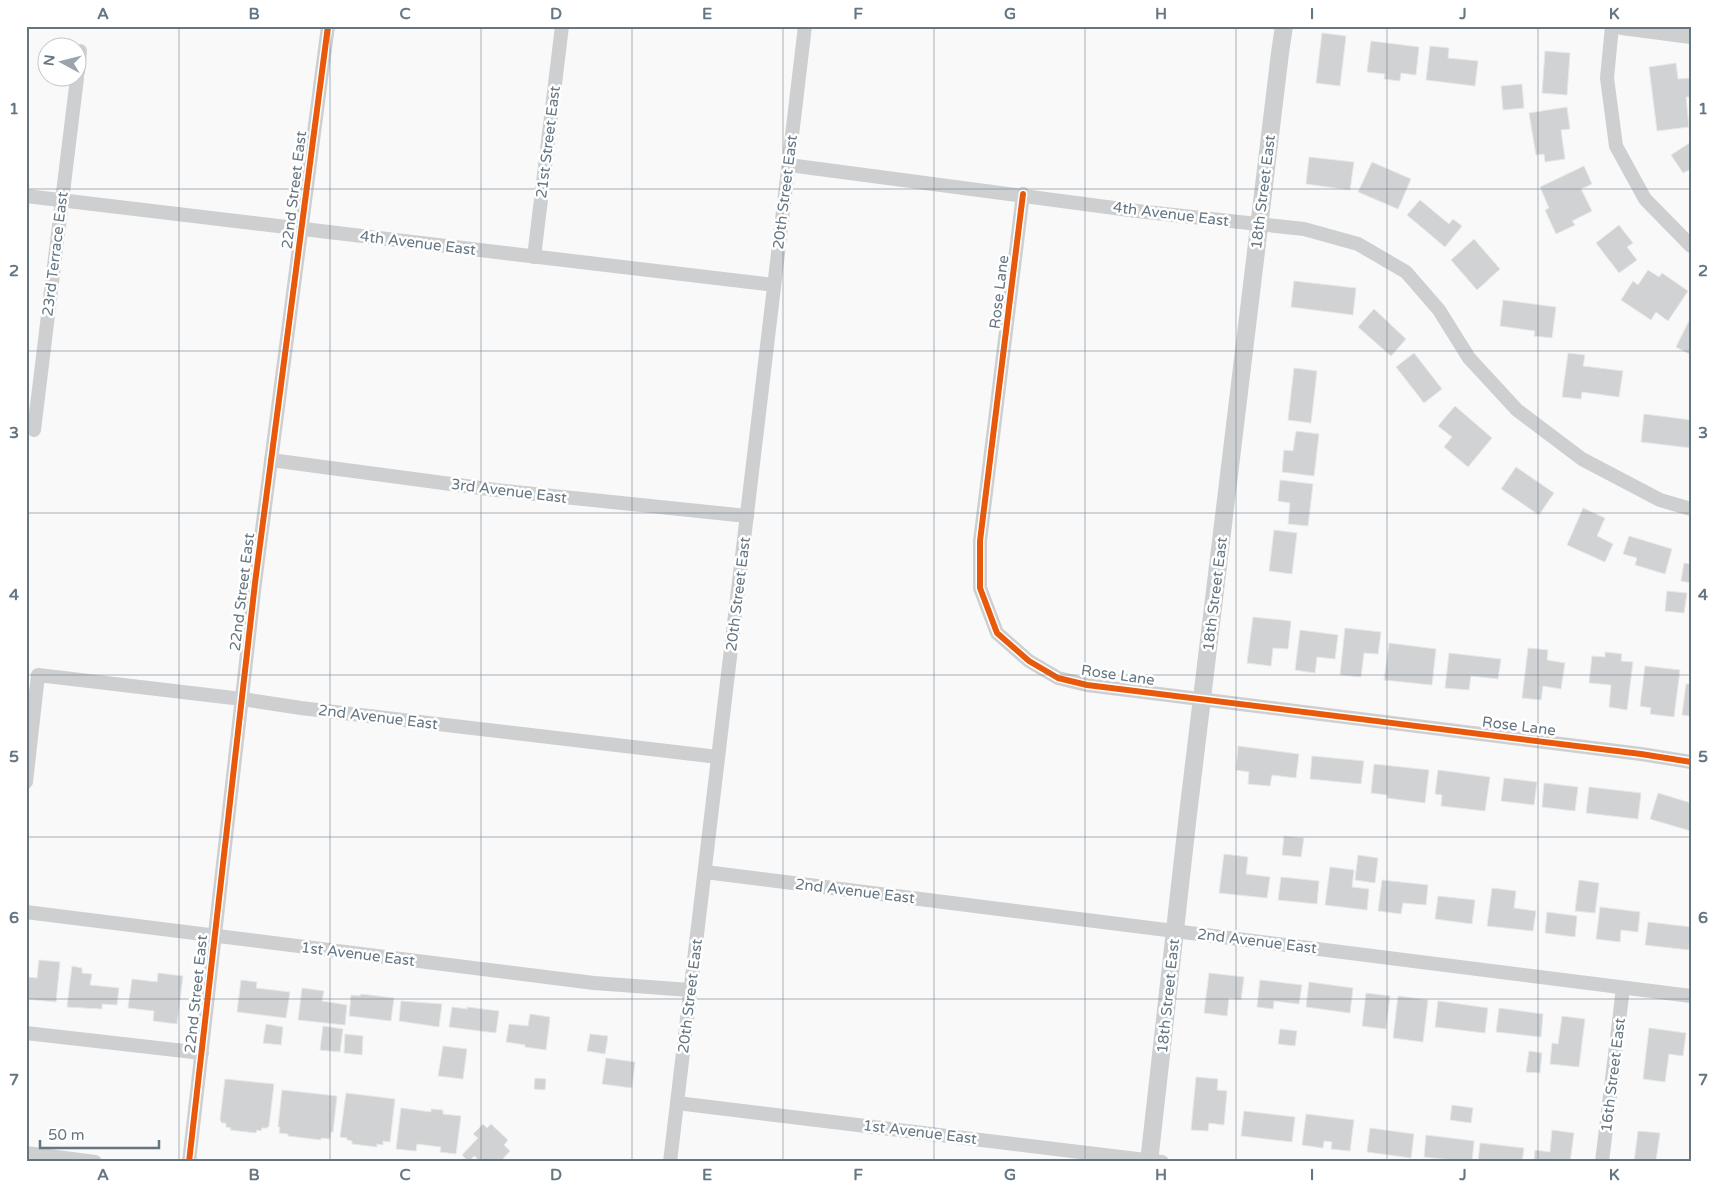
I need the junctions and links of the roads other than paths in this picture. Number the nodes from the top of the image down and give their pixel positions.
1 (328, 26) edge
2 (562, 26) edge
3 (805, 26) edge
4 (1284, 26) edge
5 (1612, 26) edge
6 (1622, 26) edge
7 (1691, 35) edge
8 (76, 88) edge
9 (788, 165) junction
10 (1023, 194) junction
11 (26, 196) edge
12 (61, 200) junction
13 (1260, 224) junction
14 (301, 229) junction
15 (1691, 246) edge
16 (534, 257) junction
17 (774, 285) junction
18 (34, 430) dead end
19 (271, 460) junction
20 (1691, 509) edge
21 (747, 516) junction
22 (242, 699) junction
23 (1202, 699) junction
24 (718, 756) junction
25 (1691, 762) edge
26 (26, 782) edge
27 (705, 872) junction
28 (26, 912) edge
29 (1175, 931) junction
30 (214, 937) junction
31 (1623, 988) junction
32 (690, 990) junction
33 (1691, 996) edge
34 (26, 1033) edge
35 (202, 1053) junction
36 (677, 1103) junction
37 (26, 1153) edge
38 (1153, 1161) edge
39 (95, 1162) edge
40 (189, 1162) edge
41 (670, 1162) edge
42 (1602, 1162) edge

1 - 14 street, 22nd Street East
2 - 16 street, 21st Street East
3 - 9 street, 20th Street East
4 - 13 street, 18th Street East
5 - 15 street
6 - 7 street
8 - 12 street, 23rd Terrace East
9 - 10 street, 4th Avenue East
9 - 17 street, 20th Street East
10 - 13 street, 4th Avenue East
10 - 23 street, Rose Lane
11 - 12 street, 4th Avenue East
12 - 14 street, 4th Avenue East
12 - 18 street, 23rd Terrace East
13 - 20 street, 4th Avenue East
13 - 23 street, 18th Street East
14 - 16 street, 4th Avenue East
14 - 19 street, 22nd Street East
16 - 17 street, 4th Avenue East
17 - 21 street, 20th Street East
19 - 21 street, 3rd Avenue East
19 - 22 street, 22nd Street East
21 - 24 street, 20th Street East
22 - 24 street, 2nd Avenue East
22 - 26 street, 2nd Avenue East
22 - 30 street, 22nd Street East
23 - 25 street, Rose Lane
23 - 29 street, 18th Street East
24 - 27 street, 20th Street East
27 - 29 street, 2nd Avenue East
27 - 32 street, 20th Street East
28 - 30 street, 1st Avenue East
29 - 31 street, 2nd Avenue East
29 - 38 street, 18th Street East
30 - 32 street, 1st Avenue East
30 - 35 street, 22nd Street East
31 - 33 street, 2nd Avenue East
31 - 42 street, 16th Street East
32 - 36 street, 20th Street East
34 - 35 street
35 - 40 street, 22nd Street East
36 - 38 street, 1st Avenue East
36 - 41 street, 20th Street East
37 - 39 street

